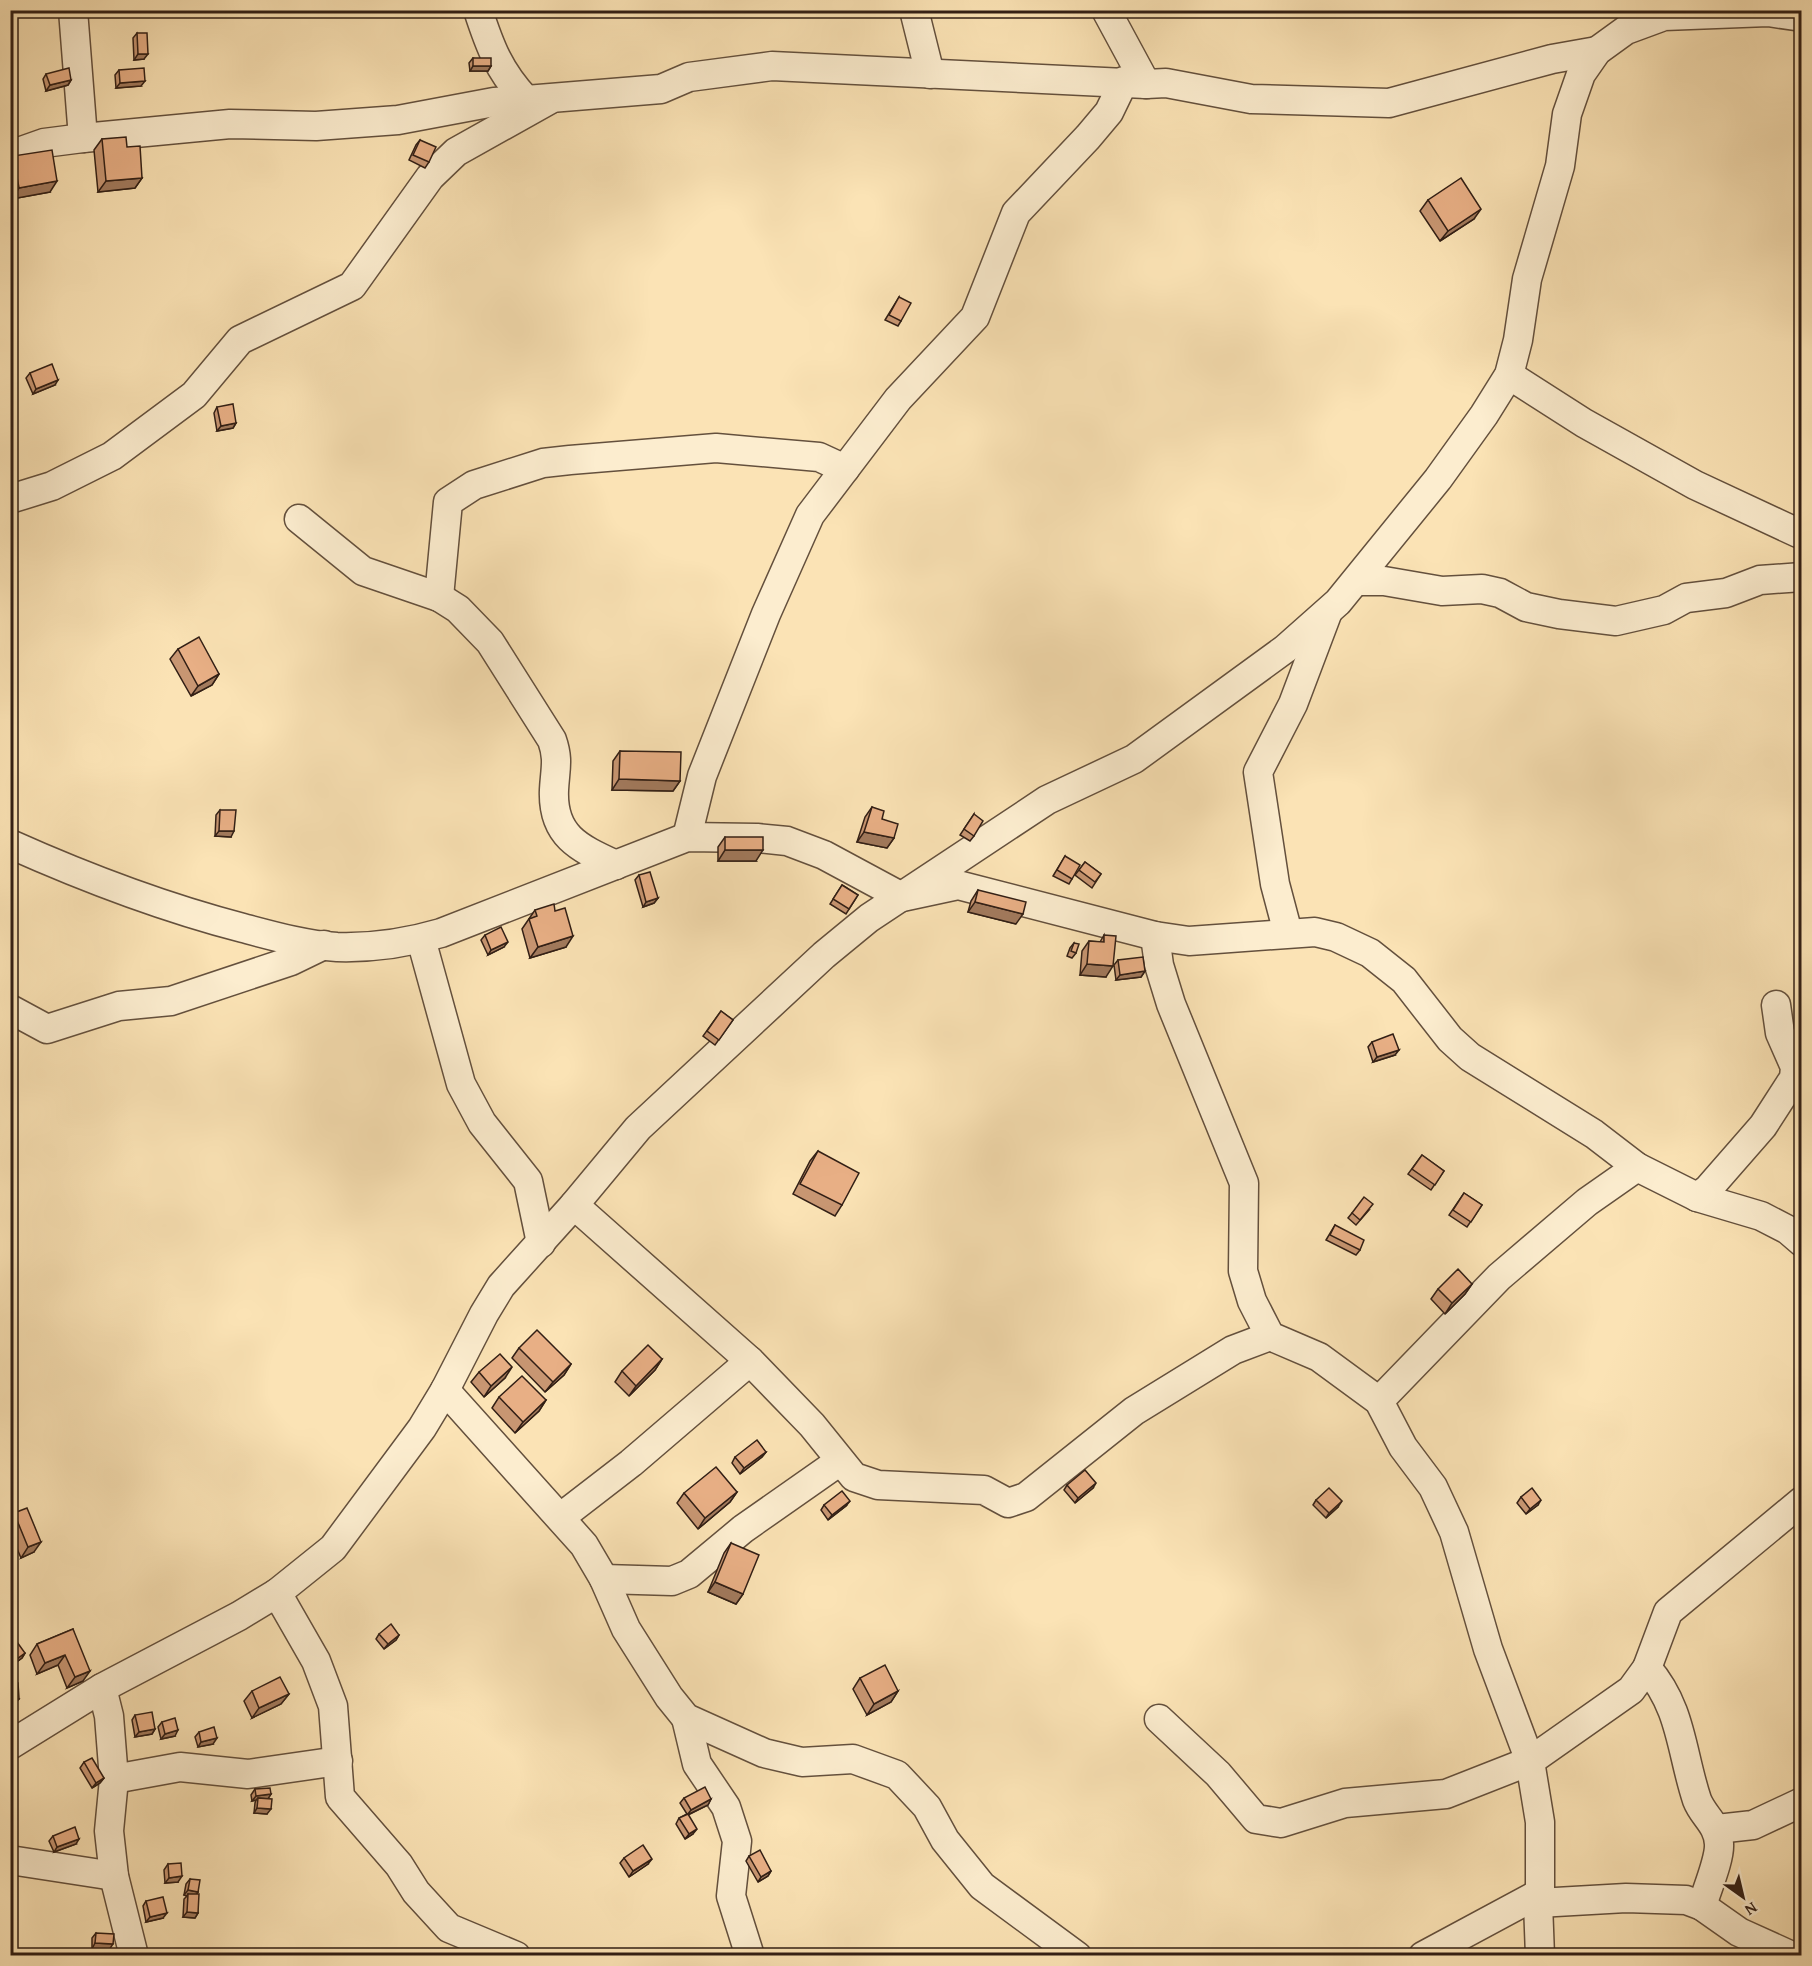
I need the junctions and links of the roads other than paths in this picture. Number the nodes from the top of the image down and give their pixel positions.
1 (73, 10) edge
2 (478, 10) edge
3 (914, 10) edge
4 (1106, 10) edge
5 (1802, 17) edge
6 (1597, 51) junction
7 (930, 74) junction
8 (1135, 83) junction
9 (554, 98) junction
10 (526, 100) junction
11 (82, 138) junction
12 (10, 155) edge
13 (1509, 375) junction
14 (844, 468) junction
15 (10, 499) edge
16 (299, 519) dead end
17 (1798, 533) dead end
18 (1802, 578) edge
19 (1356, 581) junction
20 (438, 597) junction
21 (1328, 613) junction
22 (687, 837) junction
23 (10, 844) edge
24 (616, 865) junction
25 (902, 897) junction
26 (1288, 933) junction
27 (1155, 936) junction
28 (421, 939) junction
29 (324, 945) junction
30 (1776, 1005) dead end
31 (10, 1009) edge
32 (1637, 1167) junction
33 (1697, 1197) junction
34 (574, 1206) junction
35 (1802, 1242) edge
36 (541, 1243) junction
37 (1270, 1336) junction
38 (750, 1361) junction
39 (446, 1390) junction
40 (1379, 1401) junction
41 (840, 1461) junction
42 (1802, 1501) edge
43 (561, 1517) junction
44 (604, 1579) junction
45 (277, 1593) junction
46 (1647, 1668) junction
47 (102, 1688) junction
48 (686, 1718) junction
49 (1160, 1719) dead end
50 (10, 1745) edge
51 (338, 1761) junction
52 (1530, 1761) junction
53 (114, 1779) junction
54 (1802, 1802) edge
55 (1718, 1829) junction
56 (10, 1860) edge
57 (114, 1876) junction
58 (1539, 1898) junction
59 (1702, 1905) junction
60 (134, 1956) edge
61 (516, 1956) edge
62 (750, 1956) edge
63 (1077, 1956) edge
64 (1423, 1956) edge
65 (1540, 1956) edge
66 (1792, 1956) edge

1 - 11 street
2 - 10 street
3 - 7 street
4 - 8 street
5 - 6 street
6 - 8 street
6 - 13 street
7 - 8 street
7 - 9 street
8 - 14 street
9 - 10 street
9 - 15 street
10 - 11 street
11 - 12 street
13 - 17 street
13 - 19 street
14 - 20 street
14 - 22 street
16 - 20 street
18 - 19 street
19 - 21 street
20 - 24 street
21 - 25 street
21 - 26 street
22 - 24 street
22 - 25 street
23 - 29 street
24 - 28 street
25 - 27 street
25 - 34 street
26 - 27 street
26 - 32 street
27 - 37 street
28 - 29 street
28 - 36 street
29 - 31 street
30 - 33 street
32 - 33 street
32 - 40 street
33 - 35 street
34 - 36 street
34 - 38 street
36 - 39 street
37 - 40 street
37 - 41 street
38 - 41 street
38 - 43 street
39 - 43 street
39 - 45 street
40 - 52 street
41 - 44 street
42 - 46 street
43 - 44 street
44 - 48 street
45 - 47 street
45 - 51 street
46 - 52 street
46 - 55 street
47 - 50 street
47 - 53 street
48 - 62 street
48 - 63 street
49 - 52 street
51 - 53 street
51 - 61 street
52 - 58 street
53 - 57 street
54 - 55 street
55 - 59 street
56 - 57 street
57 - 60 street
58 - 59 street
58 - 64 street
58 - 65 street
59 - 66 street

